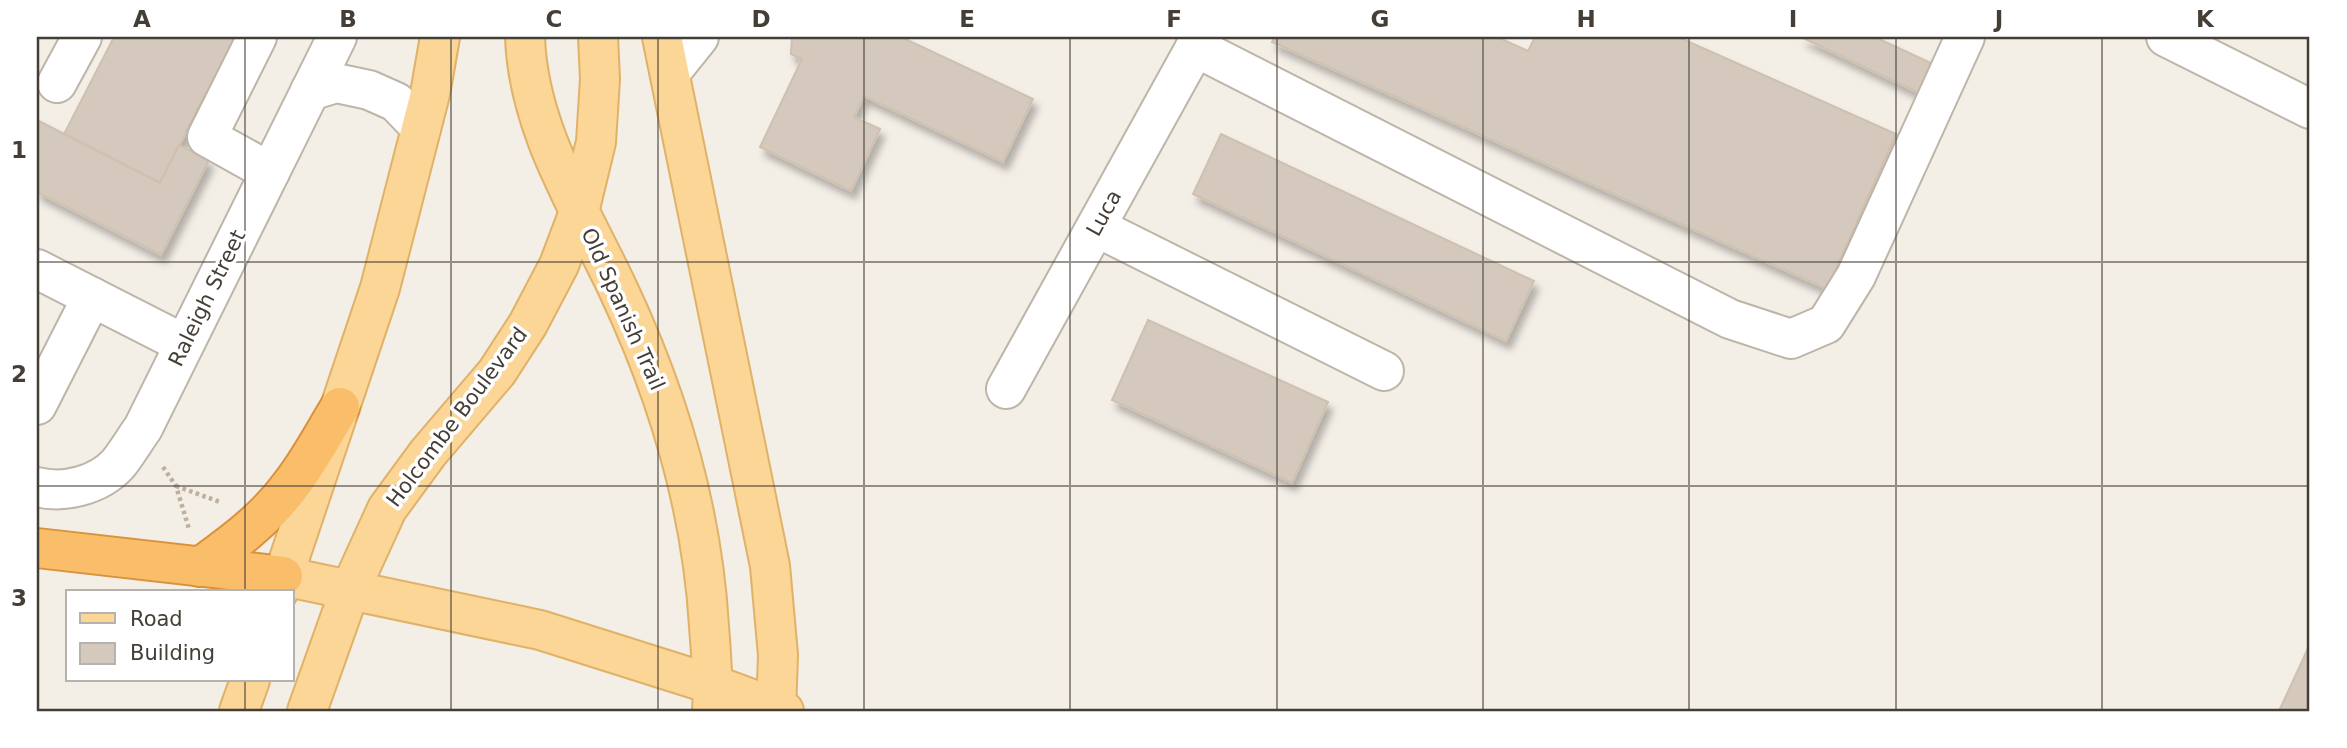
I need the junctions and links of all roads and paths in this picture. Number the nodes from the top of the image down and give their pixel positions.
1 (82, 37) edge
2 (257, 37) edge
3 (337, 37) edge
4 (440, 37) edge
5 (525, 37) edge
6 (598, 37) edge
7 (663, 37) edge
8 (699, 37) edge
9 (1965, 37) edge
10 (2166, 37) edge
11 (1198, 42) edge
12 (670, 73) junction
13 (57, 83) dead end
14 (310, 91) junction
15 (2309, 105) edge
16 (421, 128) junction
17 (270, 172) junction
18 (579, 212) junction
19 (1096, 227) junction
20 (37, 269) edge
21 (92, 297) junction
22 (184, 344) junction
23 (1384, 371) dead end
24 (1006, 389) dead end
25 (37, 405) edge
26 (340, 407) junction
27 (129, 447) junction
28 (176, 486) junction
29 (37, 487) edge
30 (225, 504) dead end
31 (37, 548) edge
32 (200, 567) junction
33 (280, 584) edge
34 (349, 590) junction
35 (249, 682) edge
36 (713, 698) edge
37 (779, 710) edge
38 (239, 711) edge
39 (307, 711) edge

1 - 13 street
2 - 17 street
3 - 14 street, Raleigh Street
4 - 16 main road
5 - 18 main road, Old Spanish Trail
6 - 18 main road, Holcombe Boulevard
7 - 12 main road
8 - 12 street
9 - 11 street
10 - 15 street
11 - 19 street, Luca
12 - 37 main road
14 - 16 street
14 - 17 street, Raleigh Street
16 - 26 main road
17 - 22 street, Raleigh Street
18 - 34 main road, Holcombe Boulevard
18 - 36 main road, Old Spanish Trail
19 - 23 street
19 - 24 street, Luca
20 - 21 street
21 - 22 street
21 - 25 street
22 - 27 street, Raleigh Street
26 - 32 highway
26 - 33 main road
27 - 28 path
27 - 29 street, Raleigh Street
28 - 30 path
28 - 32 path
31 - 32 highway
32 - 33 highway
33 - 34 main road
34 - 36 main road
34 - 39 main road, Holcombe Boulevard
35 - 38 main road
36 - 37 main road

